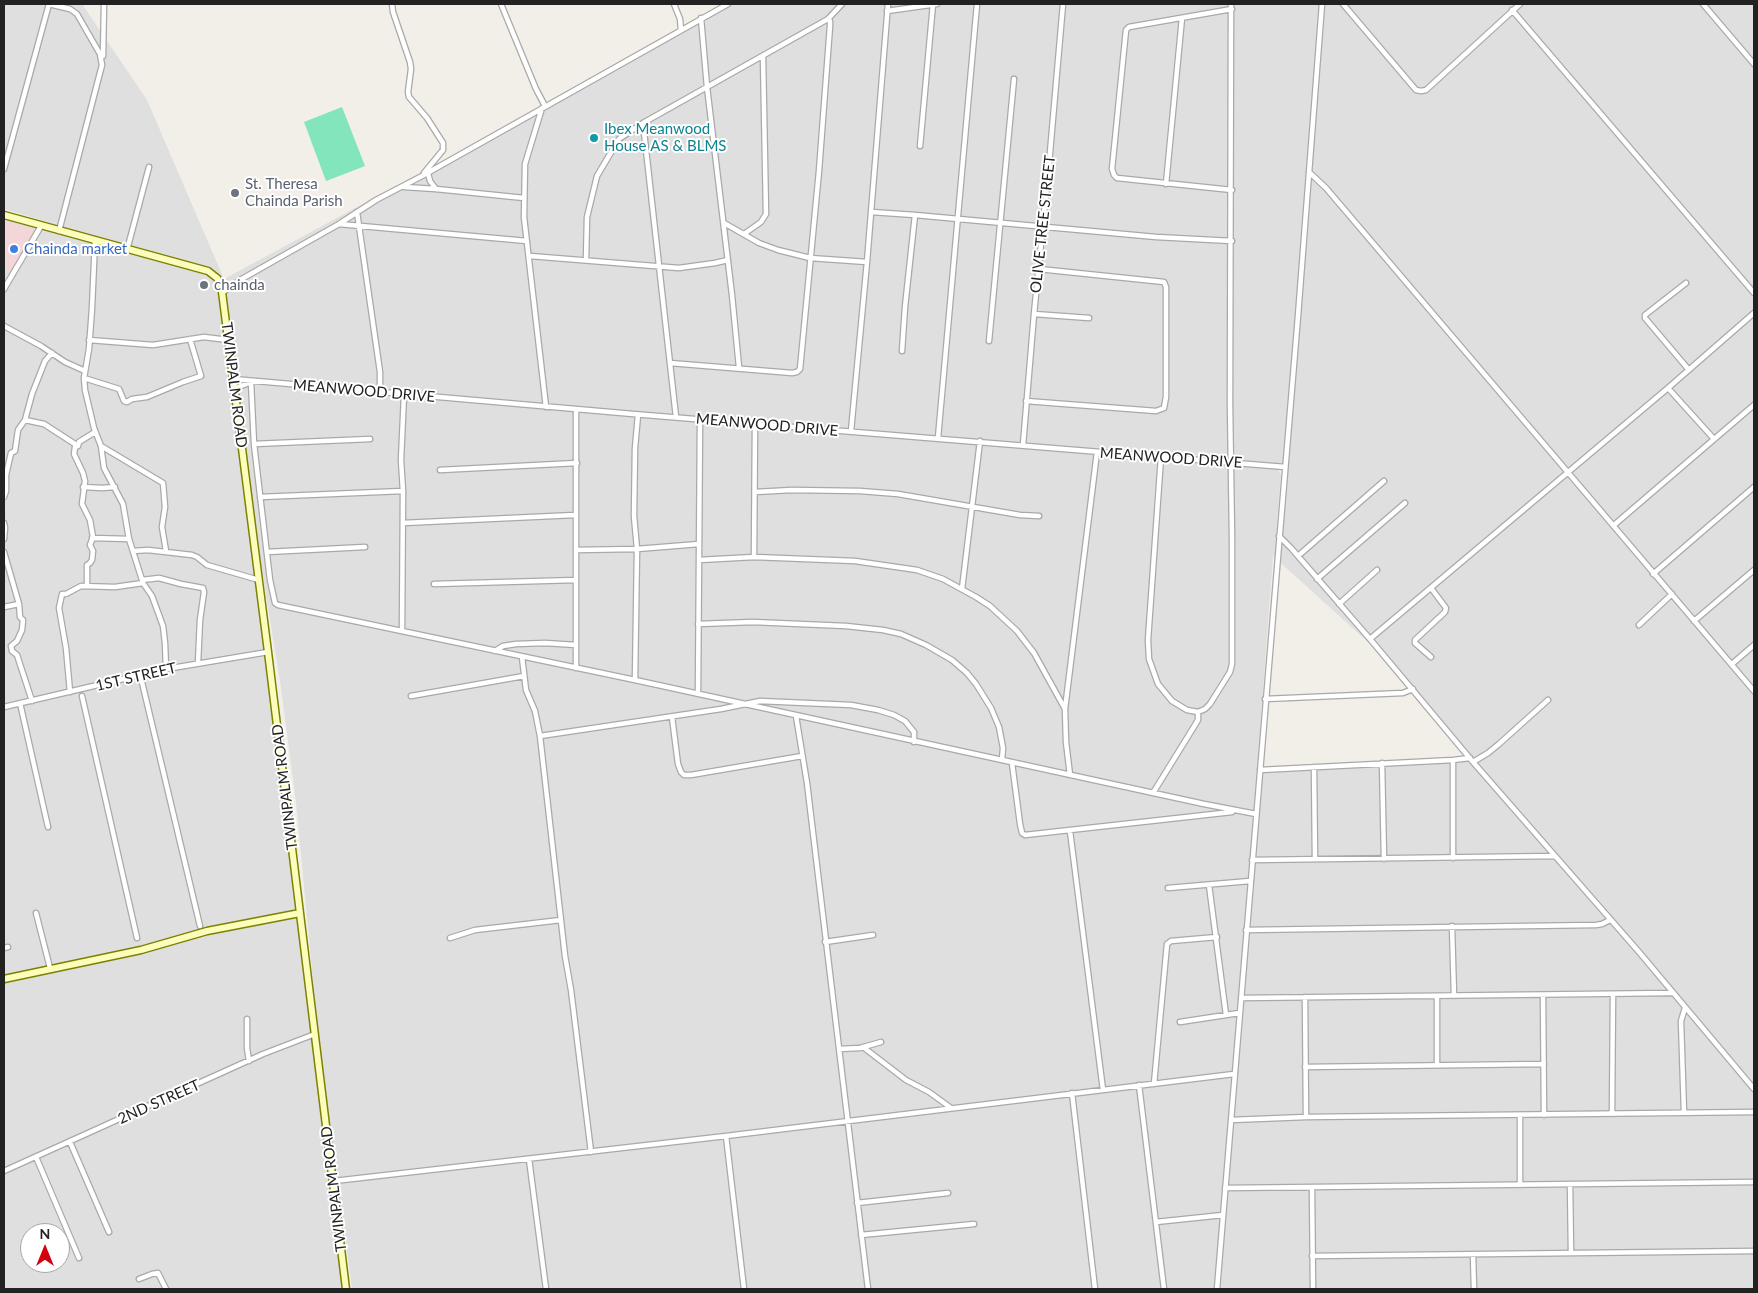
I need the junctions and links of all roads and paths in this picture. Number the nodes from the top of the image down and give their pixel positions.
1 (104, 4) edge
2 (501, 4) edge
3 (674, 4) edge
4 (728, 4) edge
5 (842, 4) edge
6 (888, 4) edge
7 (933, 4) edge
8 (937, 4) edge
9 (978, 4) edge
10 (1063, 4) edge
11 (1322, 4) edge
12 (1343, 4) edge
13 (1520, 4) edge
14 (1703, 4) edge
15 (393, 5) edge
16 (1232, 7) edge
17 (1512, 10) junction
18 (887, 11) junction
19 (701, 18) junction
20 (1182, 18) junction
21 (828, 19) junction
22 (681, 30) junction
23 (763, 57) junction
24 (102, 64) junction
25 (1754, 64) edge
26 (1014, 79) dead end
27 (707, 87) junction
28 (544, 107) junction
29 (643, 123) junction
30 (920, 146) dead end
31 (149, 168) dead end
32 (4, 169) edge
33 (1309, 172) junction
34 (428, 173) junction
35 (422, 176) junction
36 (1166, 184) junction
37 (402, 187) junction
38 (436, 189) junction
39 (1232, 190) junction
40 (524, 198) junction
41 (357, 212) junction
42 (871, 212) junction
43 (915, 215) junction
44 (4, 216) edge
45 (958, 219) junction
46 (724, 223) junction
47 (1000, 223) junction
48 (340, 224) junction
49 (41, 226) junction
50 (358, 226) junction
51 (1043, 226) junction
52 (59, 231) junction
53 (744, 234) junction
54 (95, 240) junction
55 (528, 241) junction
56 (1232, 241) junction
57 (128, 250) junction
58 (530, 256) junction
59 (810, 258) junction
60 (586, 260) junction
61 (728, 260) junction
62 (867, 262) junction
63 (658, 266) junction
64 (1039, 269) junction
65 (1686, 283) dead end
66 (4, 289) edge
67 (222, 293) junction
68 (1754, 293) edge
69 (1754, 313) edge
70 (1034, 314) junction
71 (1089, 318) dead end
72 (4, 326) edge
73 (190, 339) junction
74 (89, 340) junction
75 (228, 340) junction
76 (989, 341) dead end
77 (902, 351) dead end
78 (52, 353) junction
79 (670, 363) junction
80 (739, 367) junction
81 (1689, 370) junction
82 (85, 371) junction
83 (84, 378) junction
84 (233, 379) junction
85 (251, 382) junction
86 (1668, 388) junction
87 (234, 389) junction
88 (380, 392) junction
89 (404, 395) junction
90 (1026, 401) junction
91 (1754, 405) edge
92 (546, 407) junction
93 (576, 410) junction
94 (638, 415) junction
95 (676, 417) junction
96 (25, 420) junction
97 (700, 420) junction
98 (755, 424) junction
99 (95, 432) junction
100 (851, 432) junction
101 (938, 438) junction
102 (370, 439) dead end
103 (1714, 439) junction
104 (980, 441) junction
105 (254, 444) junction
106 (1023, 445) junction
107 (78, 446) junction
108 (101, 446) junction
109 (1097, 452) junction
110 (1161, 457) junction
111 (1230, 462) junction
112 (577, 463) junction
113 (1284, 467) junction
114 (440, 470) dead end
115 (1567, 472) junction
116 (1384, 481) dead end
117 (83, 486) junction
118 (115, 487) junction
119 (1754, 487) edge
120 (403, 492) junction
121 (755, 492) junction
122 (4, 497) edge
123 (260, 497) junction
124 (1405, 503) dead end
125 (972, 506) junction
126 (575, 515) junction
127 (1039, 516) dead end
128 (4, 523) edge
129 (403, 523) junction
130 (1614, 525) junction
131 (1279, 536) junction
132 (92, 538) junction
133 (4, 539) edge
134 (128, 539) junction
135 (699, 544) junction
136 (365, 547) dead end
137 (637, 549) junction
138 (133, 550) junction
139 (576, 550) junction
140 (166, 551) junction
141 (4, 552) edge
142 (267, 552) junction
143 (1298, 556) junction
144 (754, 558) junction
145 (699, 560) junction
146 (1377, 570) dead end
147 (1754, 570) edge
148 (1653, 574) junction
149 (1317, 579) junction
150 (259, 580) junction
151 (576, 580) junction
152 (142, 581) junction
153 (434, 584) dead end
154 (87, 586) junction
155 (1431, 588) junction
156 (962, 589) junction
157 (1672, 594) junction
158 (19, 604) junction
159 (1339, 604) junction
160 (4, 607) edge
161 (1694, 621) junction
162 (698, 624) junction
163 (1639, 625) dead end
164 (402, 631) junction
165 (1370, 639) junction
166 (1754, 644) edge
167 (576, 645) junction
168 (495, 651) junction
169 (268, 652) junction
170 (522, 657) junction
171 (1431, 657) dead end
172 (198, 663) junction
173 (1732, 664) junction
174 (576, 668) junction
175 (166, 669) junction
176 (524, 676) junction
177 (141, 678) dead end
178 (635, 680) junction
179 (1413, 689) junction
180 (1754, 691) edge
181 (70, 692) junction
182 (698, 694) junction
183 (82, 696) dead end
184 (411, 696) dead end
185 (1265, 699) junction
186 (1548, 700) dead end
187 (32, 701) junction
188 (20, 703) junction
189 (741, 704) junction
190 (4, 706) edge
191 (1065, 709) junction
192 (1198, 712) junction
193 (796, 716) junction
194 (672, 717) junction
195 (540, 736) junction
196 (914, 742) junction
197 (802, 756) junction
198 (1002, 760) junction
199 (1453, 760) junction
200 (1472, 760) junction
201 (1012, 763) junction
202 (1382, 763) junction
203 (1314, 767) junction
204 (1260, 770) junction
205 (1070, 775) junction
206 (1153, 793) junction
207 (1240, 811) junction
208 (1256, 814) junction
209 (48, 827) dead end
210 (1070, 831) junction
211 (1555, 856) junction
212 (1453, 858) junction
213 (1384, 859) junction
214 (1252, 860) junction
215 (1315, 860) junction
216 (1250, 881) junction
217 (1209, 885) junction
218 (1168, 888) dead end
219 (36, 913) dead end
220 (300, 913) junction
221 (561, 920) junction
222 (1610, 920) junction
223 (200, 926) dead end
224 (1452, 926) junction
225 (1246, 930) junction
226 (873, 936) dead end
227 (1216, 937) junction
228 (137, 938) dead end
229 (450, 938) dead end
230 (825, 942) junction
231 (50, 968) junction
232 (4, 979) edge
233 (1672, 993) junction
234 (1543, 994) junction
235 (1613, 994) junction
236 (1437, 996) junction
237 (1454, 996) junction
238 (1305, 997) junction
239 (1241, 998) junction
240 (1685, 1008) junction
241 (1240, 1014) junction
242 (1226, 1015) junction
243 (247, 1019) dead end
244 (1180, 1022) dead end
245 (315, 1034) junction
246 (881, 1042) dead end
247 (863, 1047) junction
248 (839, 1048) junction
249 (249, 1061) junction
250 (1544, 1064) junction
251 (1437, 1065) junction
252 (1305, 1067) junction
253 (1234, 1074) junction
254 (1154, 1084) junction
255 (1139, 1085) junction
256 (1754, 1089) edge
257 (1103, 1090) junction
258 (1072, 1094) junction
259 (951, 1108) junction
260 (1754, 1112) edge
261 (1684, 1113) junction
262 (1612, 1114) junction
263 (1520, 1115) junction
264 (1544, 1115) junction
265 (1306, 1117) junction
266 (1231, 1120) junction
267 (847, 1121) junction
268 (726, 1136) junction
269 (70, 1142) junction
270 (591, 1152) junction
271 (36, 1157) junction
272 (529, 1159) junction
273 (4, 1171) edge
274 (334, 1181) junction
275 (1754, 1182) edge
276 (1570, 1184) junction
277 (1520, 1185) junction
278 (1225, 1188) junction
279 (1312, 1188) junction
280 (948, 1193) dead end
281 (857, 1203) junction
282 (1223, 1215) junction
283 (1156, 1222) junction
284 (974, 1224) dead end
285 (109, 1232) dead end
286 (861, 1235) junction
287 (1754, 1251) edge
288 (1571, 1252) junction
289 (1473, 1254) junction
290 (1312, 1256) junction
291 (79, 1258) dead end
292 (139, 1279) dead end
293 (166, 1289) edge
294 (346, 1289) edge
295 (546, 1289) edge
296 (744, 1289) edge
297 (868, 1289) edge
298 (1095, 1289) edge
299 (1164, 1289) edge
300 (1217, 1289) edge
301 (1313, 1289) edge
302 (1474, 1289) edge

1 - 24 street
2 - 28 street
3 - 22 street
4 - 19 street
5 - 21 street
6 - 18 street
7 - 8 street
7 - 18 street
7 - 30 street
9 - 45 street
10 - 51 street, OLIVE TREE STREET
11 - 33 street
12 - 17 street
13 - 17 street
14 - 25 street
15 - 35 street
16 - 20 street
16 - 39 street
17 - 68 street
18 - 42 street
19 - 22 street
19 - 27 street
20 - 36 street
20 - 36 street
21 - 23 street
21 - 59 street
22 - 28 street
23 - 27 street
23 - 53 street
24 - 32 street
24 - 52 street
26 - 47 street
27 - 29 street
27 - 46 street
28 - 34 street
28 - 40 street
29 - 60 street
29 - 63 street
31 - 57 street
33 - 113 street
33 - 115 street
34 - 35 street
34 - 38 street
35 - 37 street
36 - 39 street
37 - 38 street
37 - 41 street
38 - 40 street
39 - 56 street
40 - 55 street
41 - 48 street
41 - 50 street
42 - 43 street
42 - 62 street
43 - 45 street
43 - 77 street
44 - 49 main road
45 - 47 street
45 - 101 street
46 - 53 street
46 - 61 street
47 - 51 street
47 - 76 street
48 - 50 street
48 - 67 street
49 - 52 main road
49 - 66 street
50 - 55 street
50 - 88 street
51 - 56 street
51 - 64 street, OLIVE TREE STREET
52 - 54 main road
53 - 59 street
54 - 57 main road
54 - 74 street
55 - 58 street
56 - 111 street
57 - 67 main road, TWINPALM ROAD
58 - 60 street
58 - 92 street
59 - 62 street
59 - 80 street
60 - 63 street
61 - 63 street
61 - 80 street
62 - 100 street
63 - 79 street
64 - 70 street, OLIVE TREE STREET
64 - 90 street
65 - 81 street
67 - 75 main road, TWINPALM ROAD
69 - 81 street
70 - 71 street
70 - 90 street, OLIVE TREE STREET
72 - 78 street
73 - 74 street
73 - 75 street
73 - 83 street
74 - 82 street
75 - 84 main road, TWINPALM ROAD
78 - 82 street
78 - 96 street
79 - 80 street
79 - 95 street
81 - 86 street
82 - 83 street
83 - 99 street
84 - 85 street, MEANWOOD DRIVE
84 - 87 main road, TWINPALM ROAD
85 - 87 street
85 - 88 street, MEANWOOD DRIVE
85 - 105 street
86 - 103 street
86 - 115 street
87 - 150 main road, TWINPALM ROAD
88 - 89 street, MEANWOOD DRIVE
89 - 92 street, MEANWOOD DRIVE
89 - 120 street
90 - 106 street, OLIVE TREE STREET
91 - 103 street
92 - 93 street, MEANWOOD DRIVE
93 - 94 street, MEANWOOD DRIVE
93 - 112 street
94 - 95 street, MEANWOOD DRIVE
94 - 137 street
95 - 97 street, MEANWOOD DRIVE
96 - 107 street
96 - 122 street
97 - 98 street, MEANWOOD DRIVE
97 - 135 street
98 - 100 street, MEANWOOD DRIVE
98 - 121 street
99 - 107 street
99 - 108 street
100 - 101 street, MEANWOOD DRIVE
101 - 104 street, MEANWOOD DRIVE
102 - 105 street
103 - 130 street
104 - 106 street, MEANWOOD DRIVE
104 - 125 street
105 - 123 street
106 - 109 street, MEANWOOD DRIVE
107 - 117 street
108 - 118 street
108 - 140 street
109 - 110 street, MEANWOOD DRIVE
109 - 191 street
110 - 111 street, MEANWOOD DRIVE
110 - 192 street
111 - 113 street, MEANWOOD DRIVE
111 - 192 street
112 - 114 street
112 - 126 street
113 - 131 street
115 - 130 street
115 - 155 street
116 - 143 street
117 - 118 street
117 - 132 street
118 - 134 street
119 - 148 street
120 - 123 street
120 - 129 street
121 - 125 street
121 - 144 street
123 - 142 street
124 - 149 street
125 - 127 street
125 - 156 street
126 - 129 street
126 - 139 street
128 - 133 street
129 - 164 street
130 - 148 street
131 - 143 street
131 - 185 street
132 - 134 street
132 - 154 street
134 - 138 street
135 - 137 street
135 - 145 street
136 - 142 street
137 - 139 street
137 - 178 street
138 - 140 street
138 - 152 street
139 - 151 street
140 - 150 street
141 - 158 street
142 - 164 street
143 - 149 street
144 - 145 street
144 - 156 street
145 - 162 street
146 - 159 street
147 - 161 street
148 - 157 street
149 - 159 street
150 - 169 main road, TWINPALM ROAD
151 - 153 street
151 - 167 street
152 - 154 street
152 - 172 street
152 - 175 street
154 - 181 street
155 - 165 street
155 - 171 street
156 - 191 street
157 - 161 street
157 - 163 street
158 - 160 street
158 - 187 street
159 - 165 street
161 - 173 street
162 - 182 street
162 - 198 street
164 - 168 street
165 - 179 street
166 - 173 street
167 - 168 street
167 - 174 street
168 - 170 street
169 - 172 street, 1ST STREET
169 - 220 main road, TWINPALM ROAD
170 - 174 street
170 - 176 street
172 - 175 street, 1ST STREET
173 - 180 street
174 - 178 street
175 - 181 street, 1ST STREET
176 - 184 street
176 - 195 street
177 - 223 street
178 - 182 street
179 - 185 street
179 - 200 street
181 - 187 street, 1ST STREET
182 - 189 street
183 - 228 street
185 - 204 street
186 - 200 street
187 - 188 street, 1ST STREET
188 - 190 street, 1ST STREET
188 - 209 street
189 - 193 street
189 - 194 street
189 - 196 street
191 - 205 street
192 - 206 street
193 - 196 street
193 - 197 street
194 - 195 street
194 - 197 street
195 - 221 street
196 - 198 street
197 - 230 street
198 - 201 street
199 - 200 street
199 - 202 street
199 - 212 street
200 - 211 street
201 - 205 street
201 - 210 street
202 - 203 street
202 - 213 street
203 - 204 street
203 - 215 street
204 - 208 street
205 - 206 street
206 - 207 street
207 - 208 street
207 - 210 street
208 - 214 street
210 - 257 street
211 - 212 street
211 - 222 street
212 - 213 street
213 - 215 street
214 - 215 street
214 - 216 street
216 - 217 street
216 - 225 street
217 - 218 street
217 - 227 street
219 - 231 street
220 - 231 main road
220 - 245 main road, TWINPALM ROAD
221 - 229 street
221 - 270 street
222 - 224 street
222 - 233 street
224 - 225 street
224 - 237 street
225 - 239 street
226 - 230 street
227 - 242 street
227 - 254 street
230 - 248 street
231 - 232 main road
233 - 235 street
233 - 240 street
234 - 235 street
234 - 237 street
234 - 250 street
235 - 262 street
236 - 237 street
236 - 238 street
236 - 251 street
238 - 239 street
238 - 252 street
239 - 241 street
240 - 256 street
240 - 261 street
241 - 242 street
241 - 253 street
242 - 244 street
243 - 249 street
245 - 249 street, 2ND STREET
245 - 274 main road, TWINPALM ROAD
246 - 247 street
247 - 248 street
247 - 259 street
248 - 267 street
249 - 269 street, 2ND STREET
250 - 251 street
250 - 264 street
251 - 252 street
252 - 265 street
253 - 254 street
253 - 266 street
254 - 255 street
255 - 257 street
255 - 283 street
257 - 258 street
258 - 259 street
258 - 298 street
259 - 267 street
260 - 261 street
261 - 262 street
262 - 264 street
263 - 264 street
263 - 265 street
263 - 277 street
265 - 266 street
266 - 278 street
267 - 268 street
267 - 281 street
268 - 270 street
268 - 296 street
269 - 271 street, 2ND STREET
269 - 285 street
270 - 272 street
271 - 273 street, 2ND STREET
271 - 291 street
272 - 274 street
272 - 295 street
274 - 294 main road, TWINPALM ROAD
275 - 276 street
276 - 277 street
276 - 288 street
277 - 279 street
278 - 279 street
278 - 282 street
279 - 290 street
280 - 281 street
281 - 286 street
282 - 283 street
282 - 300 street
283 - 299 street
284 - 286 street
286 - 297 street
287 - 288 street
288 - 289 street
289 - 290 street
289 - 302 street
290 - 301 street
292 - 293 street

